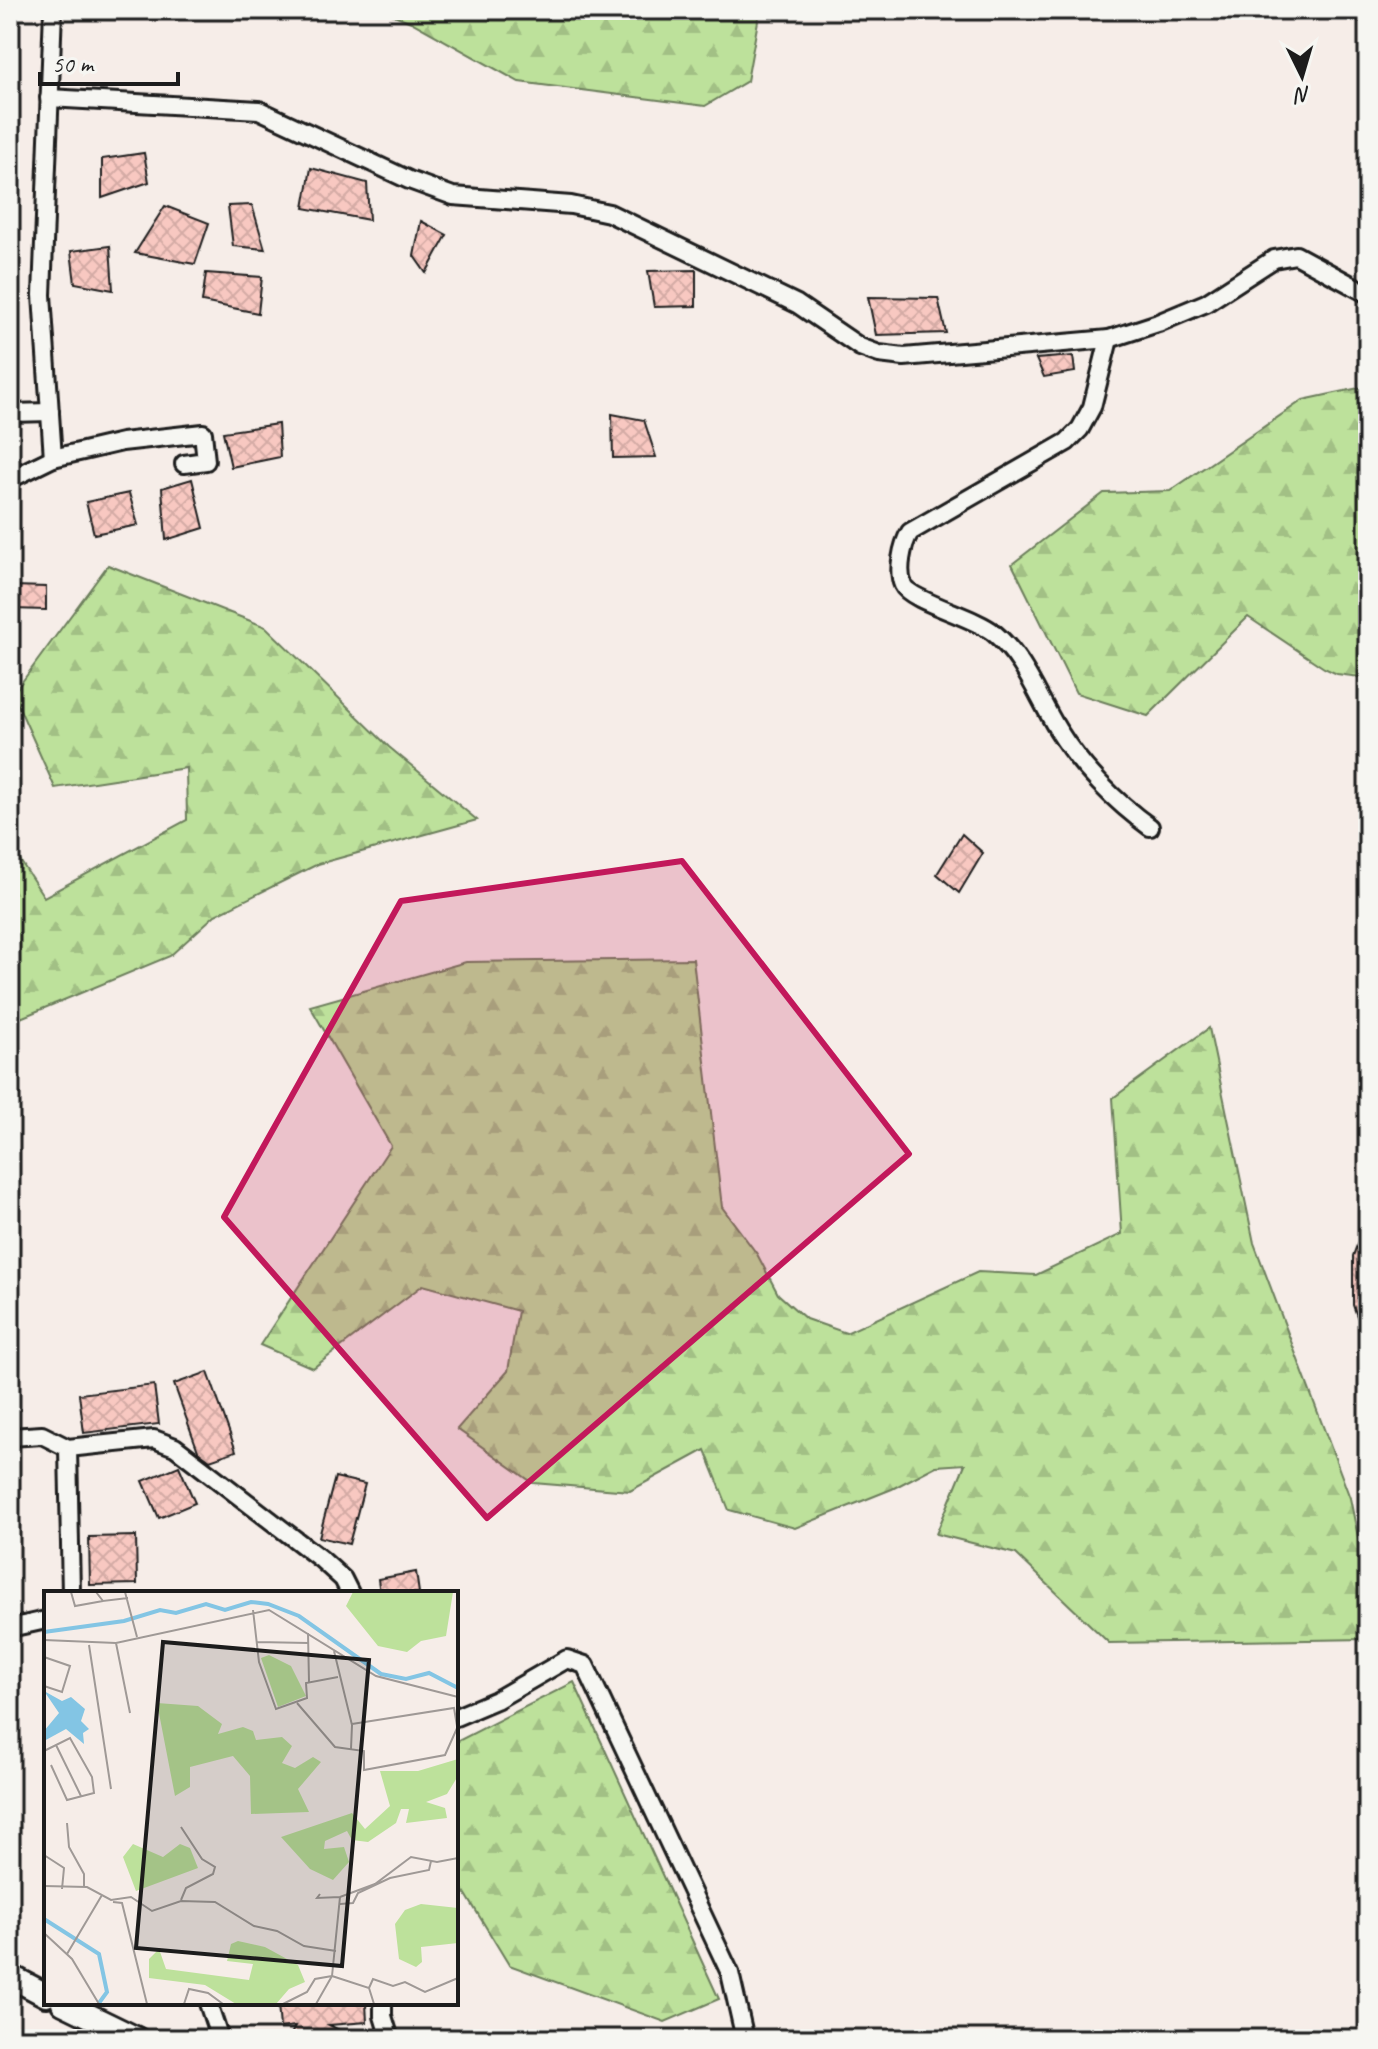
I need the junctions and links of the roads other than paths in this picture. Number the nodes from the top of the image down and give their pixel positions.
1 (53, 10) edge
2 (49, 98) junction
3 (1368, 294) edge
4 (1109, 339) junction
5 (50, 412) junction
6 (10, 413) edge
7 (53, 458) junction
8 (184, 464) dead end
9 (10, 479) edge
10 (1150, 827) dead end
11 (10, 1437) edge
12 (68, 1448) junction
13 (71, 1591) edge
14 (349, 1591) edge
15 (44, 1620) edge
16 (10, 1628) edge
17 (458, 1716) edge
18 (10, 1976) edge
19 (44, 1994) edge
20 (67, 2005) edge
21 (209, 2005) edge
22 (383, 2005) edge
23 (137, 2039) edge
24 (220, 2039) edge
25 (390, 2039) edge
26 (745, 2039) edge

1 - 2 street
2 - 4 street
2 - 5 street
3 - 4 street
4 - 10 street
5 - 6 street
5 - 7 street
7 - 8 street
7 - 9 street
11 - 12 street
12 - 13 street
12 - 14 street
15 - 16 street
17 - 26 street
18 - 19 street
20 - 23 street
21 - 24 street
22 - 25 street

